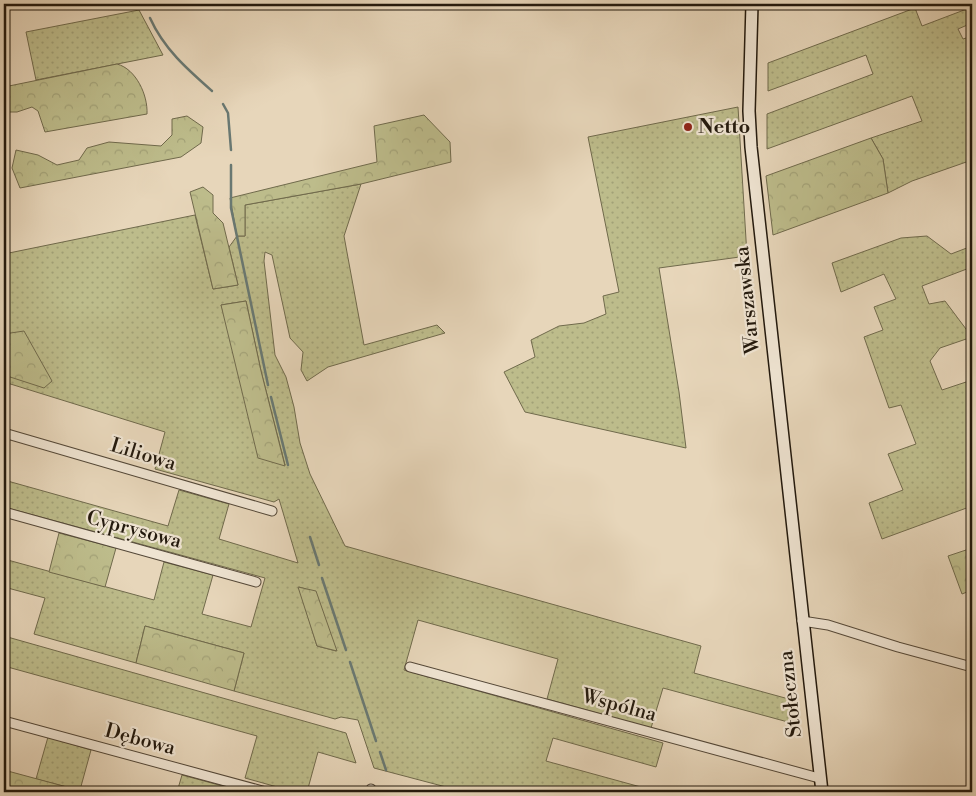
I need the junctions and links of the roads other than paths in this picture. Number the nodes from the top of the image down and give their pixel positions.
1 (752, 4) edge
2 (4, 433) edge
3 (272, 511) dead end
4 (4, 512) edge
5 (256, 582) dead end
6 (799, 592) joint
7 (802, 621) junction
8 (410, 667) dead end
9 (972, 667) edge
10 (4, 721) edge
11 (819, 778) junction
12 (266, 792) edge
13 (822, 792) edge

1 - 6 main road, Warszawska
2 - 3 street, Liliowa
4 - 5 street, Cyprysowa
6 - 7 main road, Stołeczna
7 - 9 street
7 - 11 main road, Stołeczna
8 - 11 street, Wspólna
10 - 12 street, Dębowa
11 - 13 main road, Stołeczna

